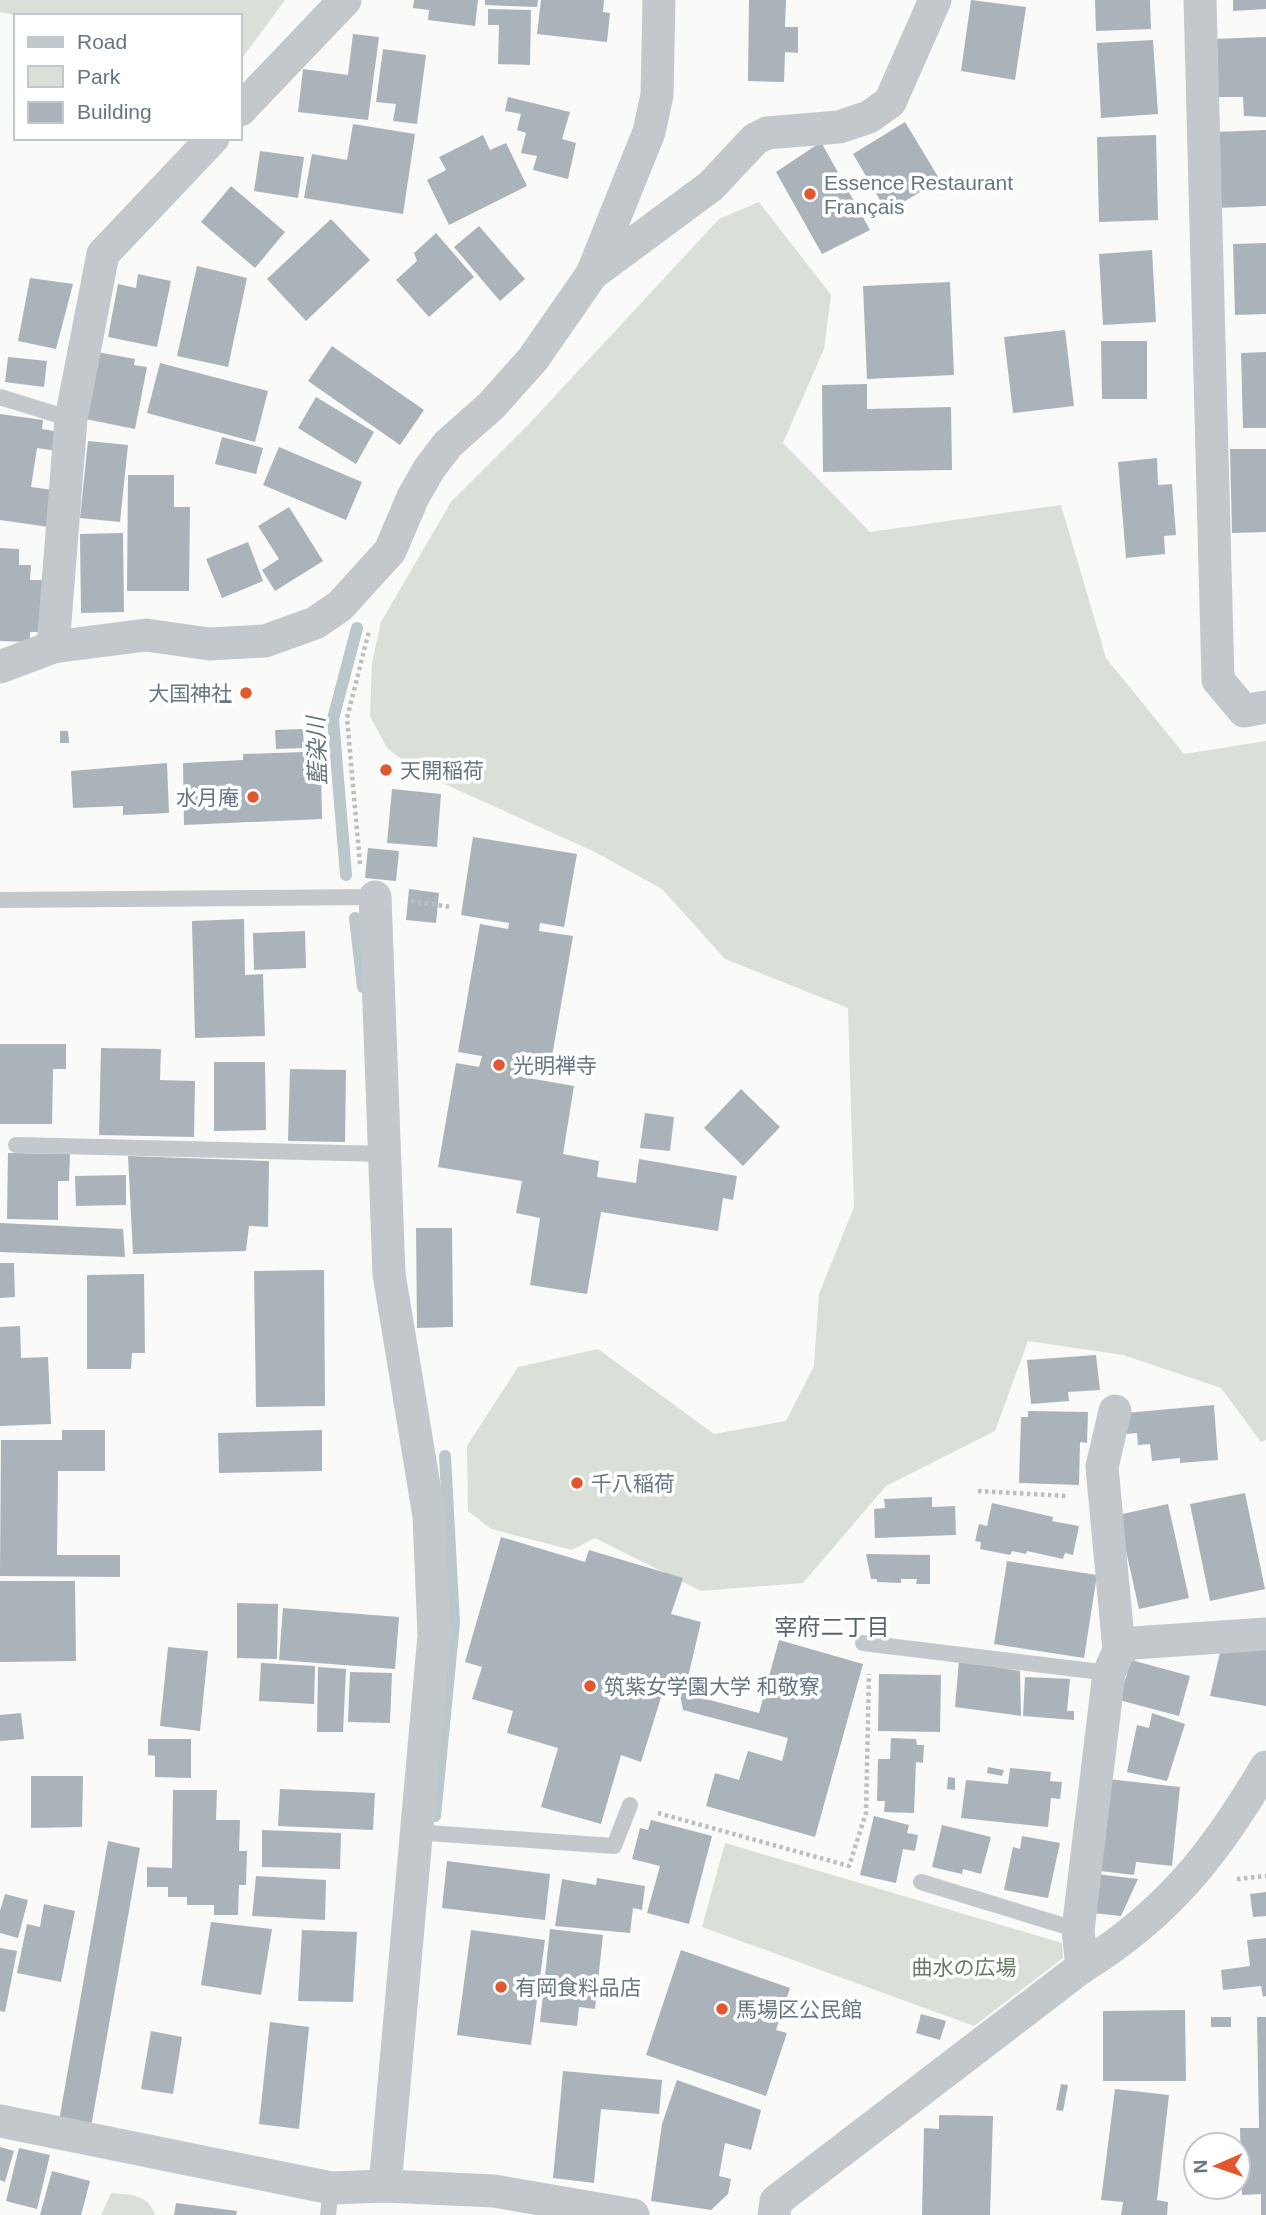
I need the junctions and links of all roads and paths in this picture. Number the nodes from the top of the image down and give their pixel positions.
1 (345, 0) edge
2 (659, 0) edge
3 (936, 0) edge
4 (1200, 0) edge
5 (242, 108) edge
6 (211, 140) edge
7 (592, 274) junction
8 (0, 397) edge
9 (71, 419) junction
10 (370, 628) dead end
11 (53, 647) junction
12 (0, 667) edge
13 (1266, 707) edge
14 (369, 896) junction
15 (0, 900) edge
16 (16, 1145) dead end
17 (385, 1154) junction
18 (1115, 1411) dead end
19 (978, 1491) dead end
20 (1103, 1494) junction
21 (1266, 1634) edge
22 (867, 1643) joint
23 (1114, 1661) junction
24 (1266, 1767) edge
25 (630, 1805) joint
26 (414, 1832) junction
27 (921, 1882) dead end
28 (1078, 1930) junction
29 (1082, 1966) junction
30 (0, 2121) edge
31 (385, 2186) junction
32 (329, 2201) edge
33 (633, 2215) edge
34 (774, 2215) edge

1 - 5 street
2 - 7 street
3 - 7 street
4 - 13 street
6 - 9 street
7 - 11 street
8 - 9 lane
9 - 11 street
10 - 14 path
11 - 12 street
14 - 15 lane
14 - 17 street
16 - 17 lane
17 - 26 street
18 - 20 street
19 - 20 path
20 - 23 street
21 - 23 street
22 - 23 lane
22 - 25 path
23 - 28 street
24 - 29 street
25 - 26 lane
26 - 31 street
27 - 28 lane
28 - 29 street
29 - 34 street
30 - 32 street
31 - 32 street
31 - 33 street

